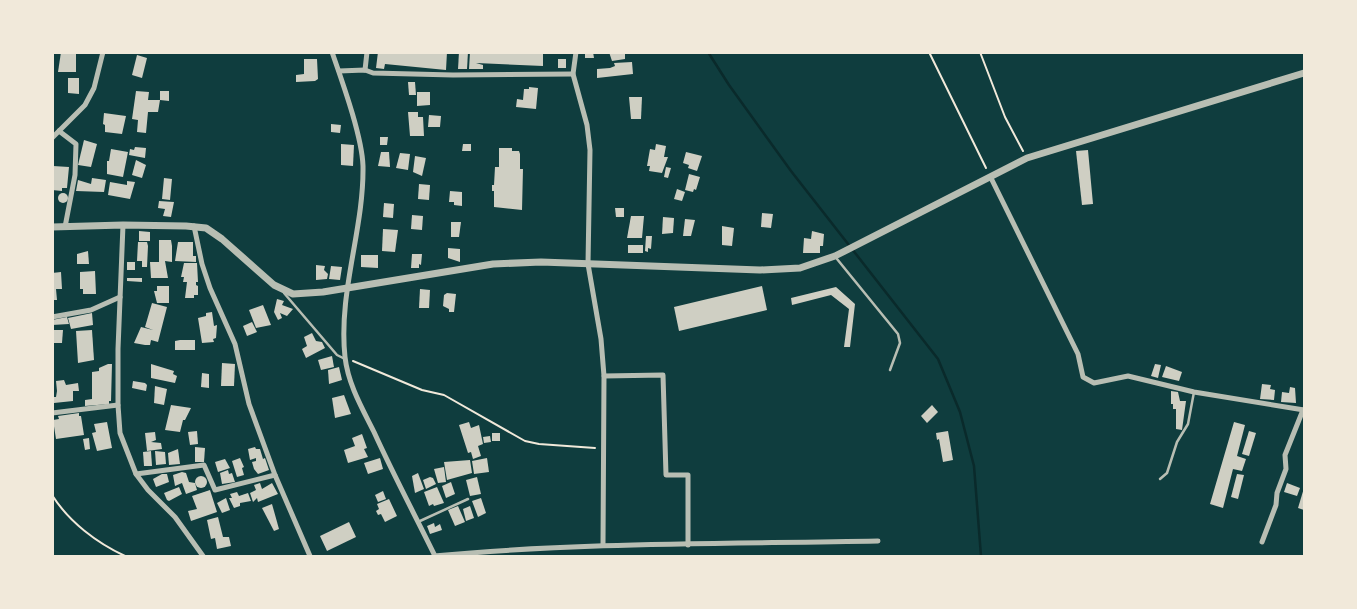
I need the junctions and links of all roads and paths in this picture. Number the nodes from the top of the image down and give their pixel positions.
1 (103, 52) edge
2 (332, 52) edge
3 (367, 52) edge
4 (576, 52) edge
5 (929, 52) edge
6 (980, 52) edge
7 (365, 70) junction
8 (338, 71) junction
9 (1304, 73) edge
10 (573, 74) junction
11 (59, 131) junction
12 (52, 138) edge
13 (1027, 159) junction
14 (991, 178) junction
15 (123, 225) junction
16 (194, 226) junction
17 (52, 227) edge
18 (65, 227) junction
19 (837, 255) junction
20 (588, 264) junction
21 (347, 287) junction
22 (280, 288) junction
23 (120, 297) junction
24 (52, 317) edge
25 (345, 359) junction
26 (890, 370) dead end
27 (604, 376) junction
28 (1194, 391) junction
29 (118, 405) junction
30 (1304, 410) edge
31 (52, 413) edge
32 (603, 449) junction
33 (136, 474) junction
34 (275, 475) junction
35 (1160, 479) dead end
36 (52, 495) edge
37 (468, 499) dead end
38 (418, 522) junction
39 (878, 541) dead end
40 (1262, 542) dead end
41 (603, 545) junction
42 (688, 545) junction
43 (125, 556) edge
44 (203, 556) edge
45 (310, 556) edge
46 (435, 556) edge

1 - 11 street
2 - 8 street
3 - 7 street
4 - 10 street
5 - 14 path
6 - 13 path
7 - 8 street
7 - 10 street
8 - 21 street
9 - 13 street
10 - 20 street
11 - 12 street
11 - 18 street
13 - 14 street
14 - 19 street
14 - 28 street
15 - 16 street
15 - 18 street
15 - 23 street
16 - 22 street
16 - 34 street
17 - 18 street
19 - 20 street
19 - 26 lane
20 - 21 street
20 - 27 street
21 - 22 street
21 - 25 street
22 - 25 lane
23 - 24 street
23 - 29 street
25 - 32 path
25 - 38 street
27 - 32 street
27 - 42 street
28 - 30 street
28 - 35 lane
29 - 31 street
29 - 33 street
30 - 40 street
32 - 41 street
33 - 34 street
33 - 44 street
34 - 45 street
36 - 43 path
37 - 38 lane
38 - 46 street
39 - 42 street
41 - 42 street
41 - 46 street

